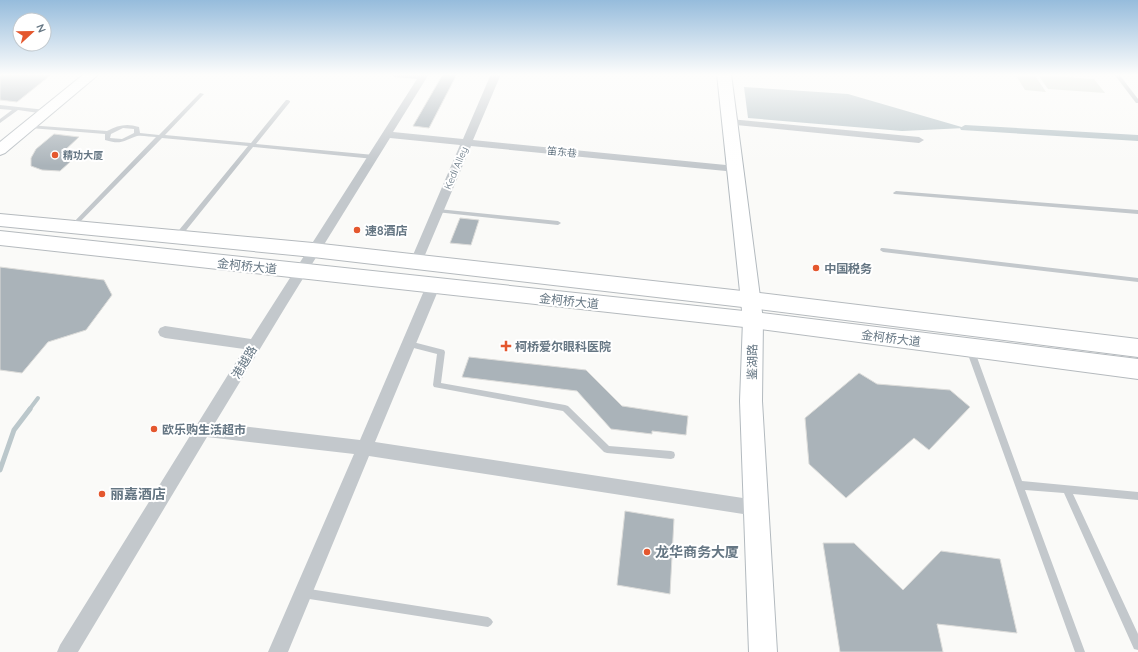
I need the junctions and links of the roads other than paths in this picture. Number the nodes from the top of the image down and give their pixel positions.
1 (55, 104) edge
2 (192, 104) edge
3 (285, 104) edge
4 (407, 104) edge
5 (483, 104) edge
6 (728, 104) edge
7 (0, 107) edge
8 (17, 109) junction
9 (46, 112) junction
10 (0, 121) edge
11 (730, 122) junction
12 (30, 126) junction
13 (108, 133) junction
14 (137, 134) junction
15 (388, 135) junction
16 (161, 136) junction
17 (919, 140) dead end
18 (467, 143) junction
19 (251, 145) junction
20 (0, 150) edge
21 (374, 157) junction
22 (736, 169) junction
23 (896, 193) dead end
24 (438, 211) junction
25 (1138, 212) edge
26 (0, 220) edge
27 (558, 223) dead end
28 (72, 227) junction
29 (177, 237) junction
30 (0, 238) edge
31 (313, 250) junction
32 (883, 250) dead end
33 (416, 262) junction
34 (299, 272) junction
35 (1138, 280) edge
36 (433, 286) junction
37 (752, 310) junction
38 (165, 332) dead end
39 (408, 344) junction
40 (254, 345) junction
41 (969, 347) junction
42 (1138, 348) edge
43 (1138, 368) edge
44 (203, 429) junction
45 (364, 448) junction
46 (671, 454) dead end
47 (1019, 485) junction
48 (1066, 489) junction
49 (1138, 496) edge
50 (756, 508) junction
51 (303, 593) junction
52 (488, 622) dead end
53 (1138, 645) edge
54 (67, 652) edge
55 (278, 652) edge
56 (763, 652) edge
57 (1080, 652) edge

1 - 9 street
2 - 16 lane
3 - 19 lane
4 - 15 street, 港越路
5 - 18 street, Kedi Alley
6 - 11 street, 鉴湖路
7 - 8 lane
8 - 9 lane
8 - 10 lane
9 - 12 street
11 - 17 street
11 - 22 street, 鉴湖路
12 - 13 lane
12 - 20 street
13 - 14 lane
13 - 14 lane
14 - 16 lane
15 - 18 street, 笛东巷
15 - 21 street, 港越路
16 - 19 lane
16 - 28 lane
18 - 22 street, 笛东巷
18 - 24 street, Kedi Alley
19 - 21 lane
19 - 29 lane
21 - 31 street, 港越路
22 - 37 street, 鉴湖路
23 - 25 lane
24 - 27 lane
24 - 33 street, Kedi Alley
26 - 28 main road, 金柯桥大道
28 - 29 main road, 金柯桥大道
29 - 31 main road, 金柯桥大道
30 - 34 main road, 金柯桥大道
31 - 33 main road, 金柯桥大道
31 - 34 street, 港越路
32 - 35 lane
33 - 37 main road, 金柯桥大道
34 - 36 main road, 金柯桥大道
34 - 40 street, 港越路
36 - 37 main road, 金柯桥大道
36 - 39 street
37 - 41 main road, 金柯桥大道
37 - 42 main road, 金柯桥大道
37 - 50 street, 鉴湖路
38 - 40 street
39 - 45 street
39 - 46 lane
40 - 44 street, 港越路
41 - 43 main road, 金柯桥大道
41 - 47 lane
44 - 45 street
44 - 54 street, 港越路
45 - 50 street
45 - 51 street
47 - 48 lane
47 - 57 lane
48 - 49 lane
48 - 53 lane
50 - 56 street, 鉴湖路
51 - 52 lane
51 - 55 street

